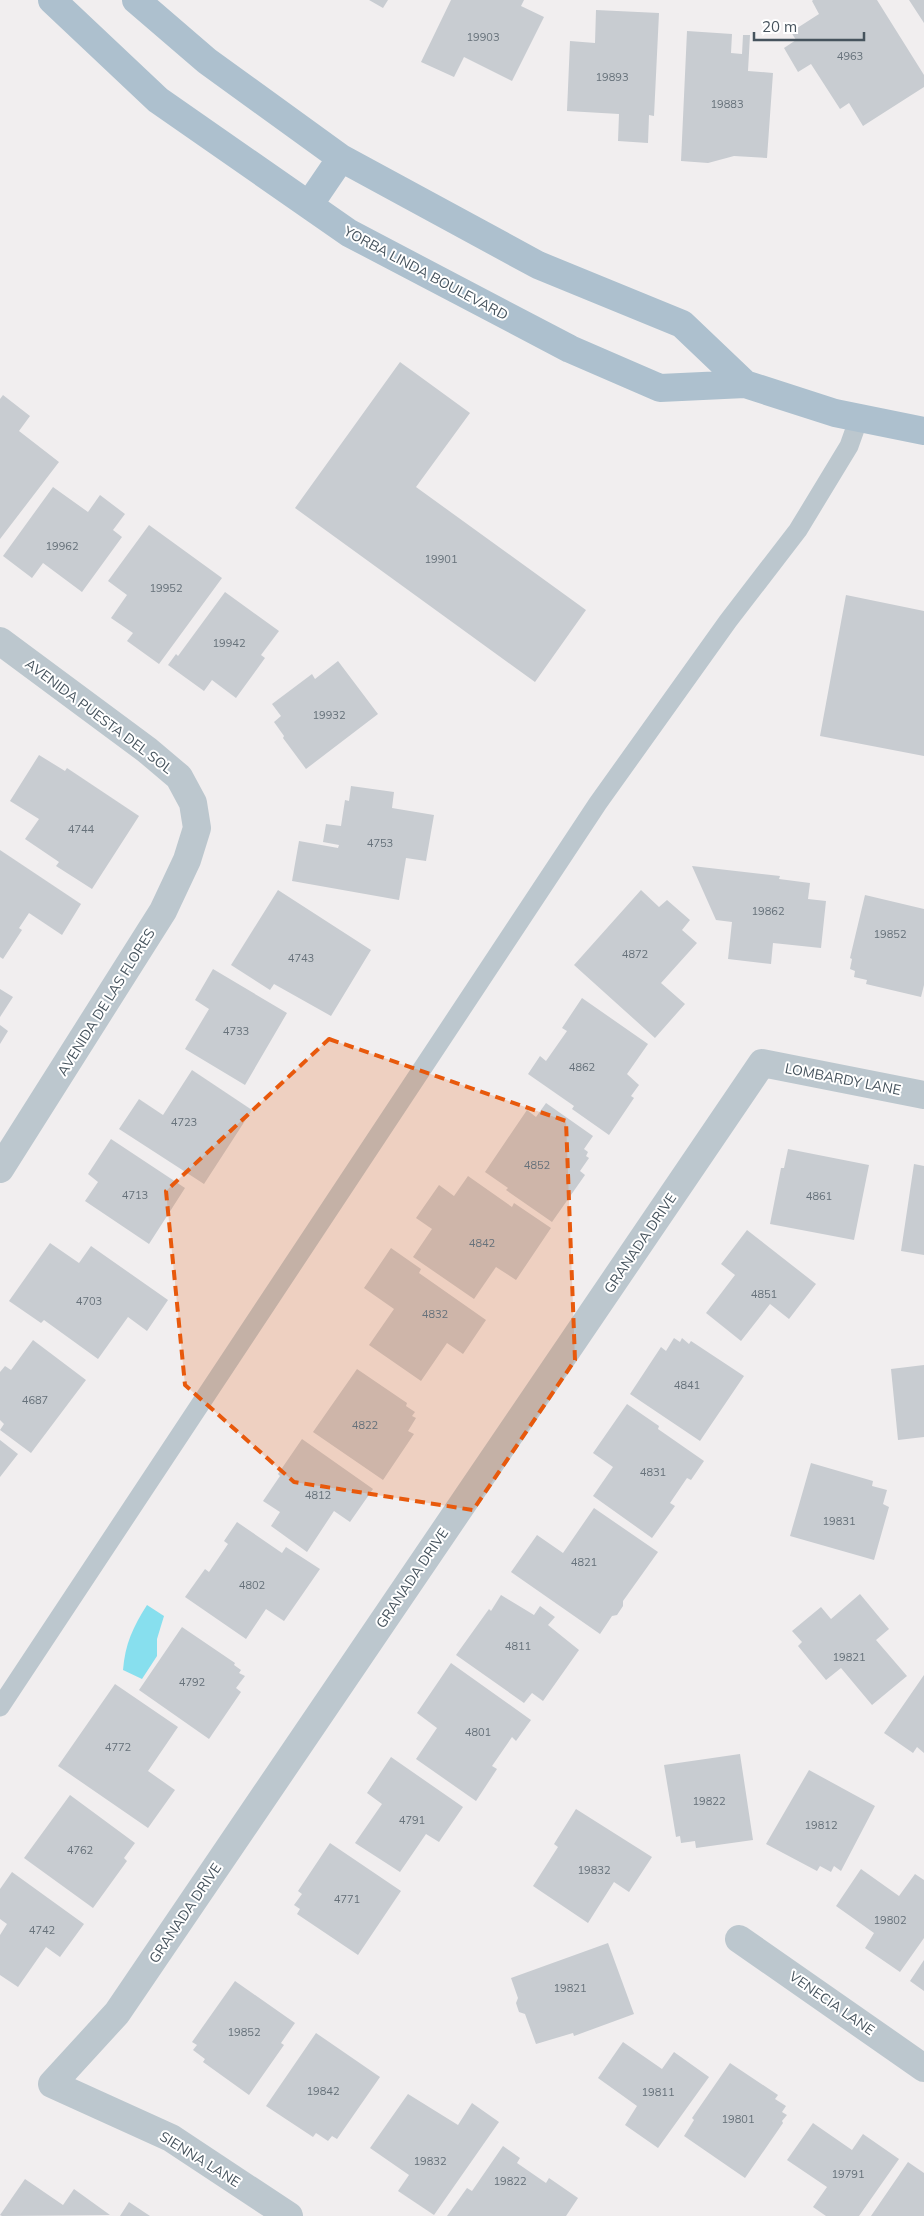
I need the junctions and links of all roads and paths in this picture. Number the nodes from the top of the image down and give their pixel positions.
1 (52, 0) edge
2 (136, 0) edge
3 (341, 158) junction
4 (309, 205) junction
5 (745, 384) junction
6 (859, 418) junction
7 (924, 431) edge
8 (0, 641) edge
9 (197, 828) joint
10 (762, 1063) joint
11 (924, 1095) edge
12 (0, 1169) edge
13 (0, 1707) edge
14 (739, 1939) dead end
15 (924, 2068) edge
16 (52, 2084) joint
17 (289, 2216) edge

1 - 4 main road, YORBA LINDA BOULEVARD
2 - 3 main road, YORBA LINDA BOULEVARD
3 - 4 main road
3 - 5 main road, YORBA LINDA BOULEVARD
4 - 5 main road, YORBA LINDA BOULEVARD
5 - 6 main road, YORBA LINDA BOULEVARD
6 - 7 main road, YORBA LINDA BOULEVARD
6 - 13 lane
8 - 9 street, AVENIDA PUESTA DEL SOL
9 - 12 street, AVENIDA DE LAS FLORES
10 - 11 street, LOMBARDY LANE
10 - 16 street, GRANADA DRIVE
14 - 15 street, VENECIA LANE
16 - 17 street, SIENNA LANE

